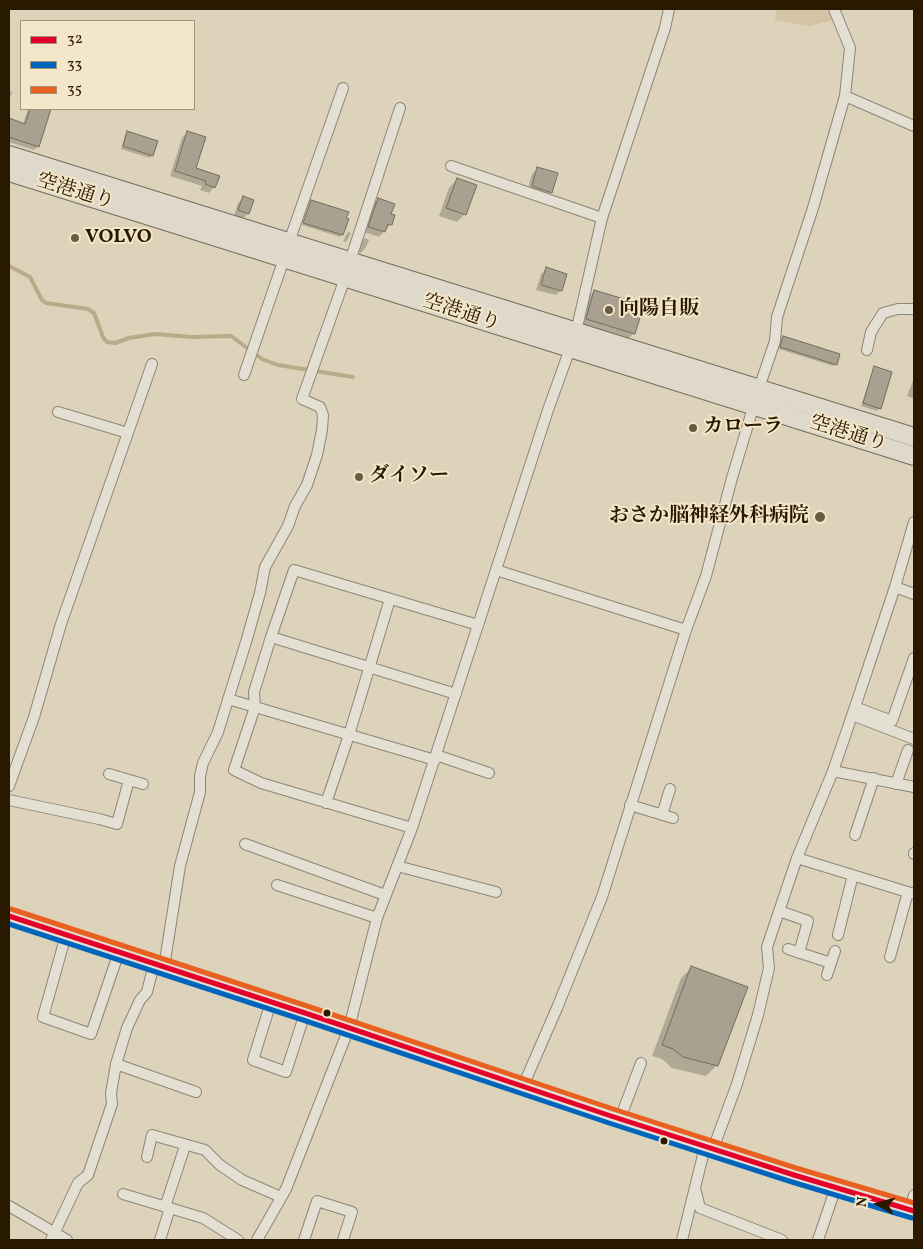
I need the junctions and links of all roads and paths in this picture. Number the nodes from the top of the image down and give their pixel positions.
1 (669, 9) edge
2 (834, 9) edge
3 (343, 88) dead end
4 (845, 96) junction
5 (400, 108) dead end
6 (914, 126) edge
7 (9, 155) edge
8 (451, 166) dead end
9 (9, 172) edge
10 (602, 218) junction
11 (287, 250) junction
12 (348, 270) junction
13 (914, 309) edge
14 (576, 332) junction
15 (570, 349) junction
16 (867, 350) dead end
17 (152, 364) dead end
18 (244, 375) dead end
19 (758, 388) junction
20 (754, 406) junction
21 (58, 412) dead end
22 (128, 433) junction
23 (914, 437) edge
24 (914, 456) edge
25 (914, 522) edge
26 (496, 570) junction
27 (896, 587) junction
28 (914, 594) edge
29 (390, 599) junction
30 (478, 625) junction
31 (686, 630) junction
32 (271, 637) junction
33 (914, 658) edge
34 (370, 667) junction
35 (456, 694) junction
36 (228, 699) junction
37 (255, 707) junction
38 (854, 711) junction
39 (348, 735) junction
40 (914, 739) edge
41 (908, 750) dead end
42 (436, 757) junction
43 (833, 771) junction
44 (489, 773) dead end
45 (109, 774) dead end
46 (874, 778) junction
47 (128, 780) junction
48 (143, 784) dead end
49 (896, 784) junction
50 (9, 786) edge
51 (914, 787) edge
52 (670, 788) dead end
53 (9, 800) edge
54 (326, 803) junction
55 (630, 805) junction
56 (662, 815) junction
57 (672, 818) dead end
58 (412, 828) junction
59 (855, 835) dead end
60 (244, 844) dead end
61 (797, 858) junction
62 (397, 866) junction
63 (853, 875) junction
64 (277, 885) dead end
65 (496, 892) dead end
66 (911, 893) edge
67 (385, 895) junction
68 (779, 911) junction
69 (9, 916) edge
70 (377, 918) junction
71 (66, 935) junction
72 (838, 936) dead end
73 (788, 949) dead end
74 (835, 951) dead end
75 (119, 952) junction
76 (799, 953) junction
77 (890, 957) dead end
78 (831, 963) junction
79 (159, 965) junction
80 (827, 975) dead end
81 (271, 1002) junction
82 (305, 1013) junction
83 (349, 1028) junction
84 (642, 1062) dead end
85 (116, 1064) junction
86 (523, 1086) junction
87 (196, 1092) dead end
88 (620, 1119) junction
89 (185, 1146) junction
90 (709, 1148) junction
91 (147, 1156) dead end
92 (695, 1188) junction
93 (836, 1188) junction
94 (122, 1194) dead end
95 (914, 1195) edge
96 (281, 1197) junction
97 (9, 1206) edge
98 (167, 1208) junction
99 (912, 1211) edge
100 (53, 1236) edge
101 (68, 1240) edge
102 (160, 1240) edge
103 (238, 1240) edge
104 (257, 1240) edge
105 (304, 1240) edge
106 (343, 1240) edge
107 (682, 1240) edge
108 (782, 1240) edge
109 (818, 1240) edge

1 - 10 street
2 - 4 street
3 - 11 street
4 - 6 street
4 - 19 street
5 - 12 street
7 - 11 highway, 空港通り
8 - 10 street
9 - 11 highway, 空港通り
10 - 14 street
11 - 12 highway, 空港通り
11 - 18 street
12 - 14 highway, 空港通り
12 - 15 highway, 空港通り
12 - 36 street
13 - 16 street
14 - 15 street
14 - 19 highway, 空港通り
15 - 20 highway, 空港通り
15 - 26 street
17 - 22 street
19 - 20 street
19 - 23 highway, 空港通り
20 - 24 highway, 空港通り
20 - 31 street
21 - 22 street
22 - 50 street
25 - 27 street
26 - 30 street
26 - 31 street
27 - 28 street
27 - 38 street
29 - 30 street
29 - 32 street
29 - 34 street
30 - 35 street
31 - 55 street
32 - 34 street
32 - 37 street
33 - 38 street
34 - 35 street
34 - 39 street
35 - 42 street
36 - 37 street
36 - 79 street
37 - 39 street
37 - 54 street
38 - 40 street
38 - 43 street
39 - 42 street
39 - 54 street
41 - 49 street
42 - 44 street
42 - 58 street
43 - 46 street
43 - 61 street
45 - 47 street
46 - 49 street
46 - 59 street
47 - 48 street
47 - 53 street
49 - 51 street
52 - 56 street
54 - 58 street
55 - 56 street
55 - 86 street
56 - 57 street
58 - 62 street
60 - 67 street
61 - 63 street
61 - 68 street
62 - 65 street
62 - 67 street
63 - 66 street
63 - 72 street
64 - 70 street
66 - 77 street
67 - 70 street
68 - 76 street
68 - 90 street
69 - 71 main road
70 - 83 street
71 - 75 main road
71 - 75 street
73 - 76 street
74 - 78 street
75 - 79 main road
76 - 78 street
78 - 80 street
79 - 81 main road
79 - 85 street
81 - 82 main road
81 - 82 street
82 - 83 main road
83 - 86 main road
83 - 96 street
84 - 88 street
85 - 87 street
85 - 100 street
86 - 88 main road
88 - 90 main road
89 - 91 street
89 - 96 street
89 - 98 street
90 - 92 street
90 - 93 main road
92 - 107 street
92 - 108 street
93 - 99 main road
93 - 109 street
94 - 98 street
95 - 99 street
96 - 104 street
97 - 100 street
98 - 102 street
98 - 103 street
100 - 101 street
105 - 106 street

